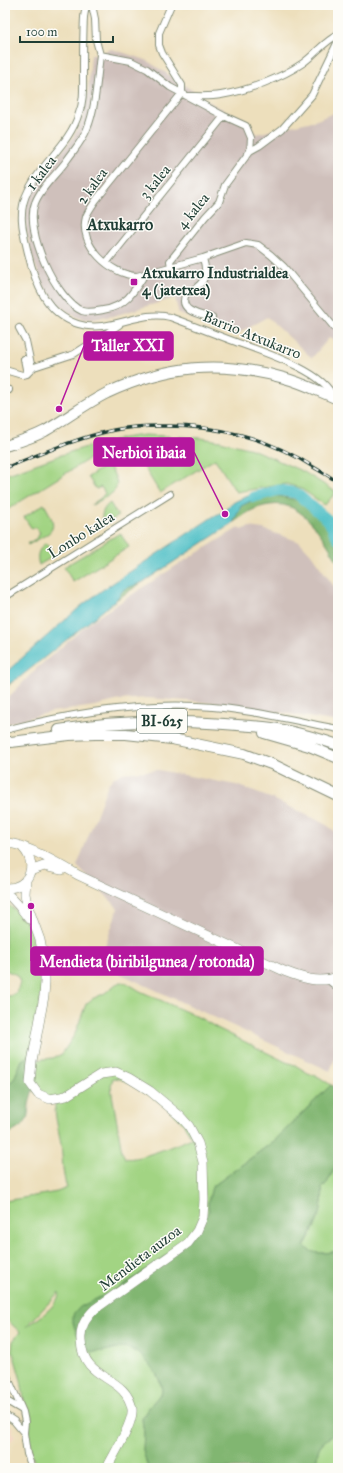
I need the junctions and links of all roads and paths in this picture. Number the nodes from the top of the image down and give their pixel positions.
1 (86, 5) edge
2 (92, 5) edge
3 (171, 5) edge
4 (338, 34) edge
5 (338, 41) edge
6 (100, 55) junction
7 (184, 94) junction
8 (224, 116) junction
9 (250, 151) junction
10 (203, 258) junction
11 (106, 263) junction
12 (171, 267) junction
13 (145, 274) junction
14 (212, 318) dead end
15 (126, 321) junction
16 (19, 328) dead end
17 (338, 332) edge
18 (24, 360) dead end
19 (32, 369) junction
20 (5, 370) edge
21 (27, 374) junction
22 (335, 398) edge
23 (5, 446) edge
24 (170, 494) dead end
25 (5, 597) edge
26 (224, 724) junction
27 (338, 729) edge
28 (5, 730) edge
29 (8, 743) edge
30 (338, 745) edge
31 (338, 758) edge
32 (338, 796) edge
33 (5, 843) edge
34 (18, 845) junction
35 (28, 875) junction
36 (78, 875) junction
37 (5, 888) edge
38 (5, 892) edge
39 (40, 940) junction
40 (338, 977) edge
41 (328, 980) junction
42 (338, 988) edge
43 (5, 1371) edge
44 (5, 1400) edge
45 (22, 1410) junction
46 (5, 1414) edge
47 (24, 1432) junction
48 (32, 1468) edge
49 (107, 1468) edge

1 - 15 street, Barrio Atxukarro
2 - 6 street, 1 kalea
3 - 7 street
4 - 7 street
5 - 9 street
6 - 7 street
6 - 13 street, 1 kalea
7 - 8 street
7 - 11 street, 2 kalea
8 - 9 street
8 - 11 street, 3 kalea
9 - 12 street, 4 kalea
10 - 12 street, 2 kalea
10 - 14 street
10 - 17 street, 2 kalea
11 - 13 street, 2 kalea
12 - 13 street, 2 kalea
15 - 19 street
15 - 22 street, Barrio Atxukarro
16 - 19 street
18 - 21 street
19 - 21 street
20 - 21 street
22 - 23 main road
24 - 25 street, Lonbo kalea
26 - 29 main road, BI-625
26 - 30 main road
26 - 31 main road, BI-625
27 - 28 street
29 - 32 main road
33 - 34 street
34 - 35 street, Mendieta auzoa
34 - 36 street
35 - 36 street
35 - 37 street
35 - 39 street, Mendieta auzoa
36 - 41 street
38 - 39 street
39 - 49 street, Mendieta auzoa
40 - 41 street
41 - 42 street
43 - 45 street
44 - 45 street
45 - 47 street
46 - 47 street
47 - 48 street

